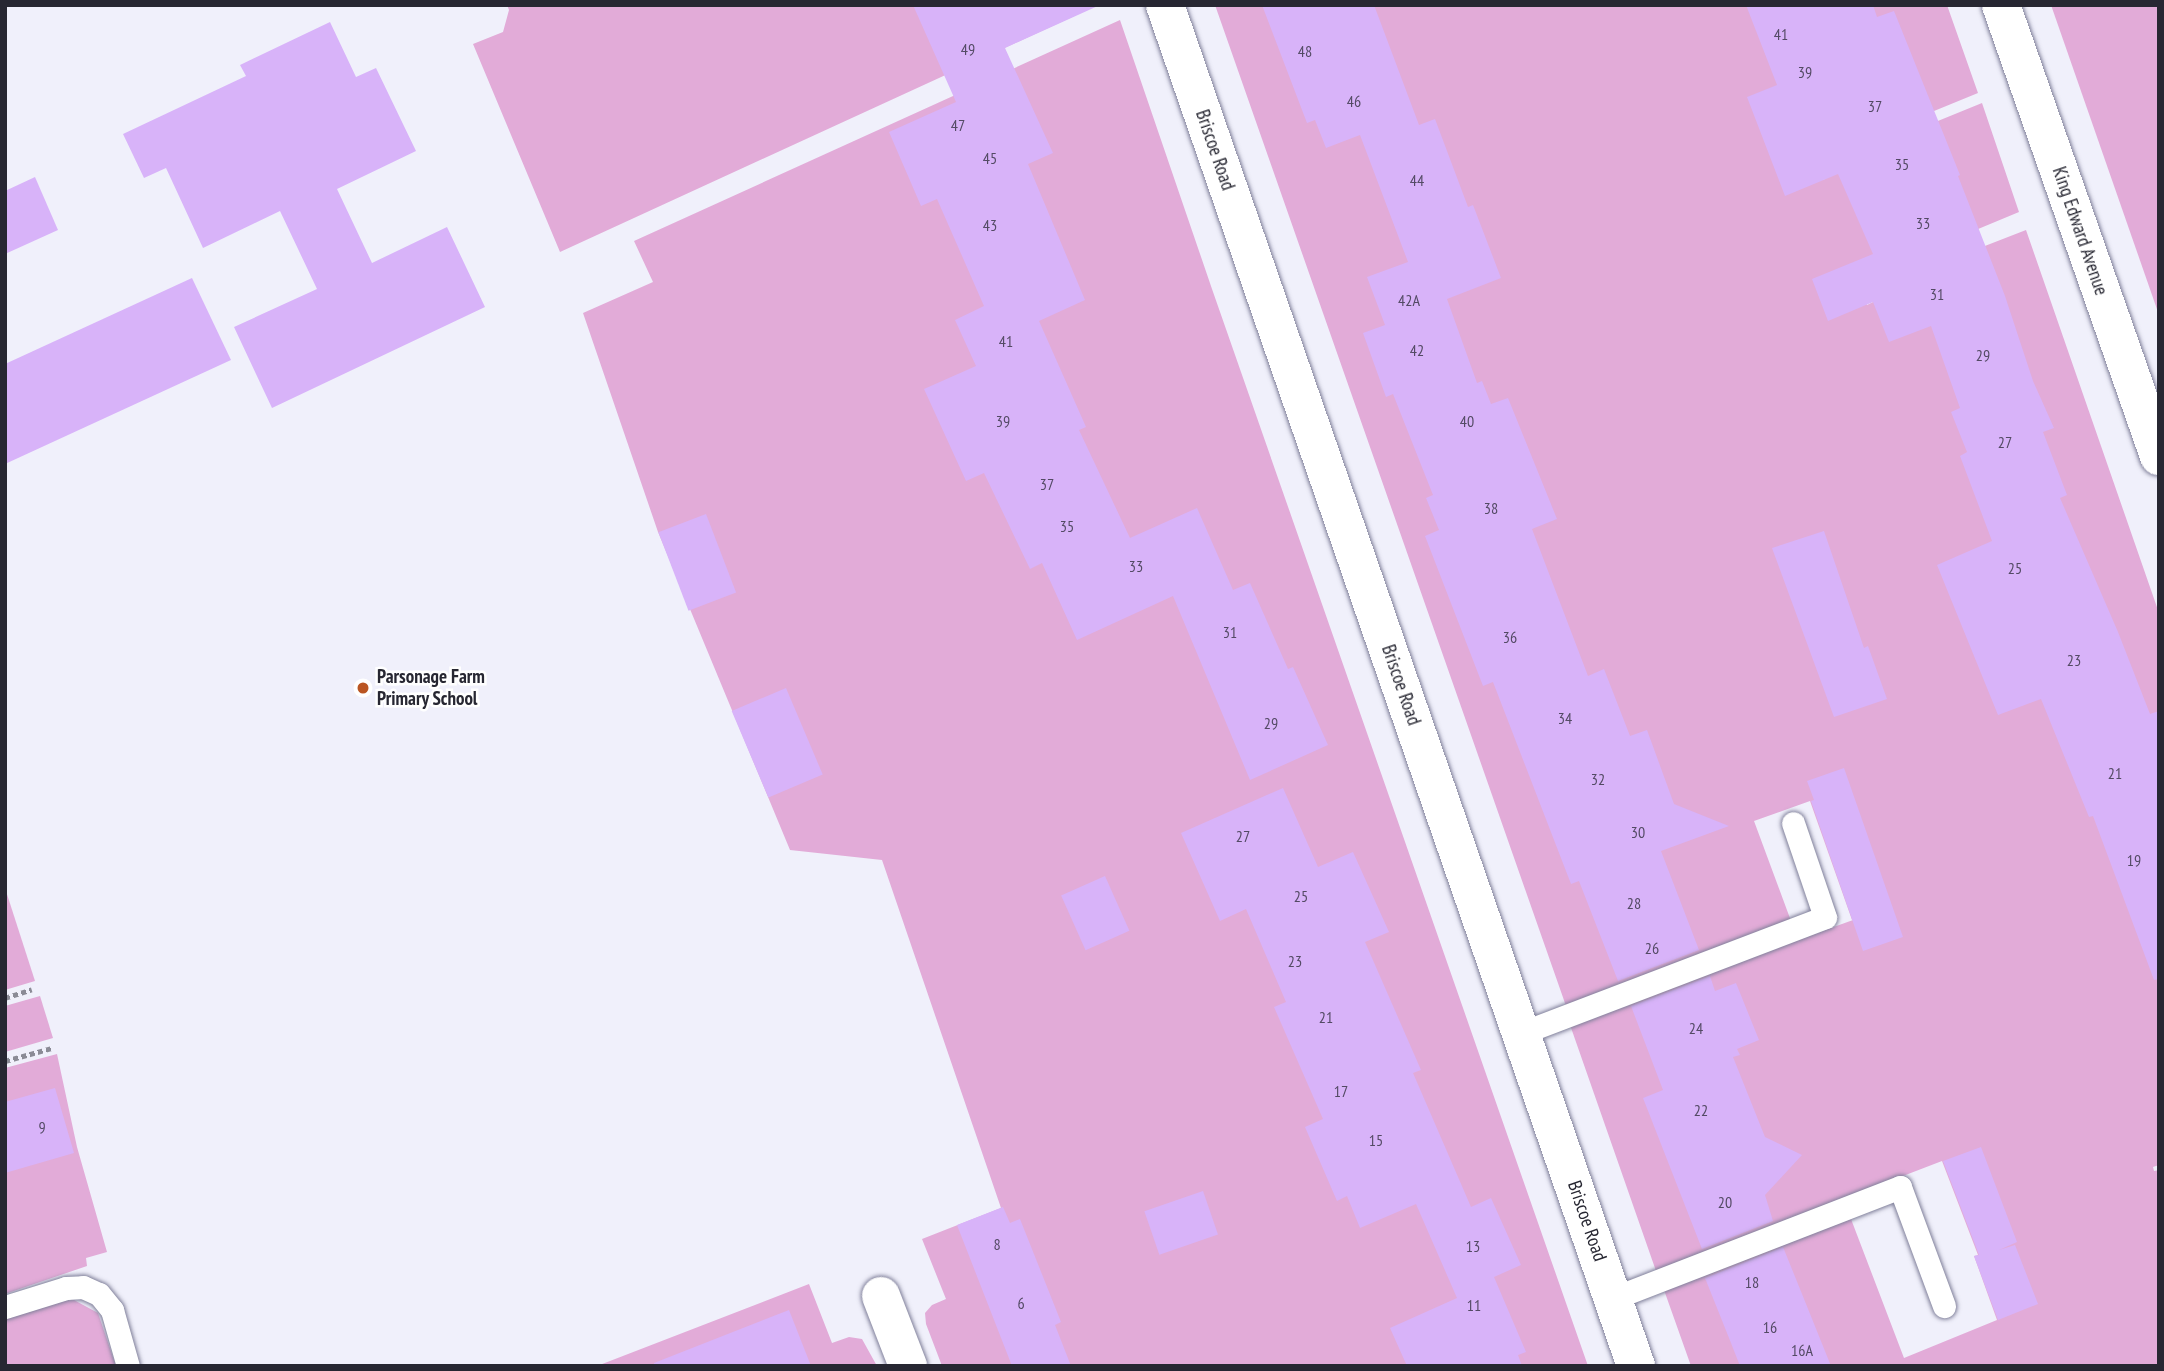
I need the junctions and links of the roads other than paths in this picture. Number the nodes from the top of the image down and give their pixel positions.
1 (1165, 5) edge
2 (2001, 5) edge
3 (2159, 456) edge
4 (1793, 823) dead end
5 (1522, 1033) junction
6 (881, 1296) dead end
7 (1614, 1298) junction
8 (1944, 1306) dead end
9 (5, 1307) edge
10 (128, 1366) edge
11 (908, 1366) edge
12 (1636, 1366) edge

1 - 5 street, Briscoe Road
2 - 3 street, King Edward Avenue
4 - 5 lane
5 - 7 street, Briscoe Road
6 - 11 street
7 - 8 lane
7 - 12 street, Briscoe Road
9 - 10 lane

